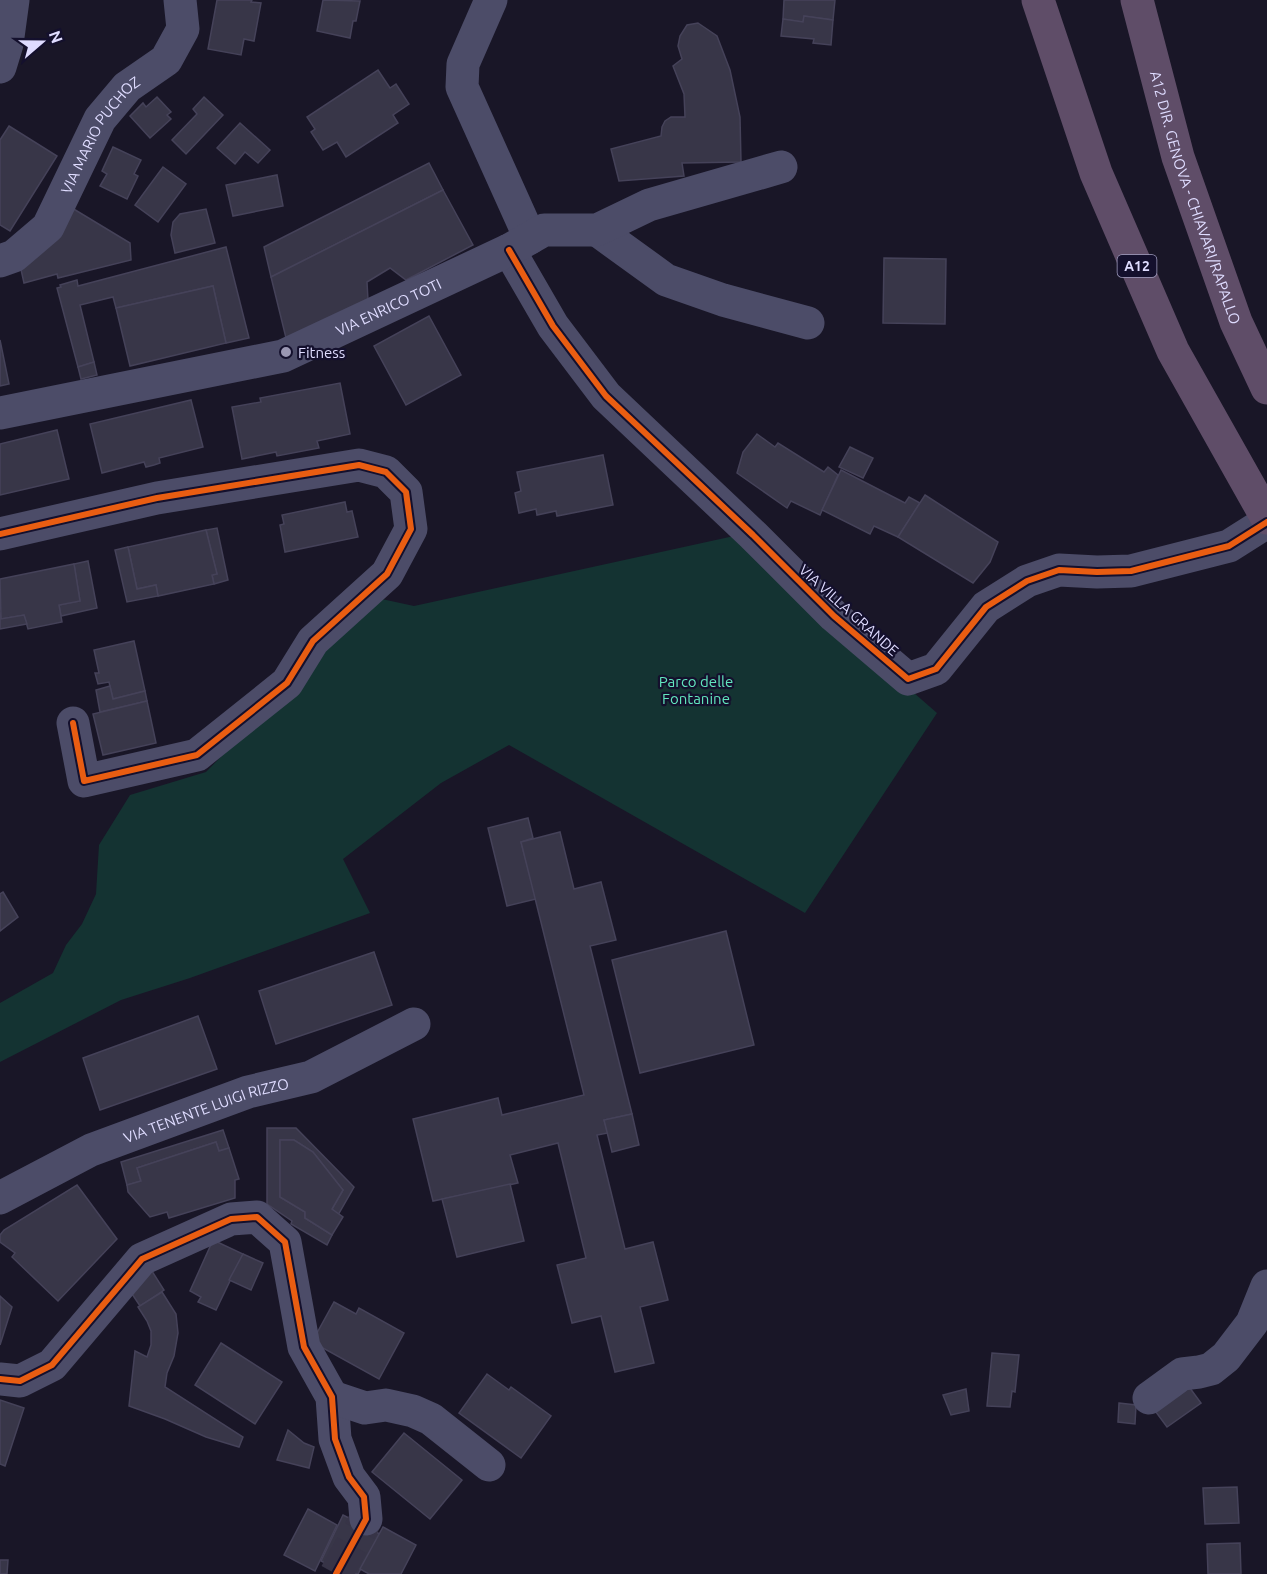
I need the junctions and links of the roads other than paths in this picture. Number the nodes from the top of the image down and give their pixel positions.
1 (13, 0) edge
2 (180, 0) edge
3 (491, 0) edge
4 (1038, 0) edge
5 (1137, 0) edge
6 (2, 53) edge
7 (781, 167) dead end
8 (597, 230) junction
9 (519, 244) junction
10 (0, 261) edge
11 (808, 323) dead end
12 (1267, 388) edge
13 (0, 413) edge
14 (1267, 520) edge
15 (0, 534) edge
16 (73, 723) dead end
17 (414, 1024) dead end
18 (0, 1198) edge
19 (1267, 1286) edge
20 (0, 1379) edge
21 (332, 1397) junction
22 (1149, 1398) dead end
23 (489, 1465) dead end
24 (366, 1519) tunnel mouth

1 - 6 street
2 - 10 street, VIA MARIO PUCHOZ
3 - 9 street
4 - 14 highway, A12
5 - 12 highway, A12 DIR. GENOVA - CHIAVARI/RAPALLO
7 - 8 street, VIA ENRICO TOTI
8 - 9 street, VIA ENRICO TOTI
8 - 11 street
9 - 13 street, VIA ENRICO TOTI
9 - 14 street, VIA VILLA GRANDE
15 - 16 street
17 - 18 street, VIA TENENTE LUIGI RIZZO
19 - 22 street
20 - 21 street
21 - 23 street
21 - 24 street

